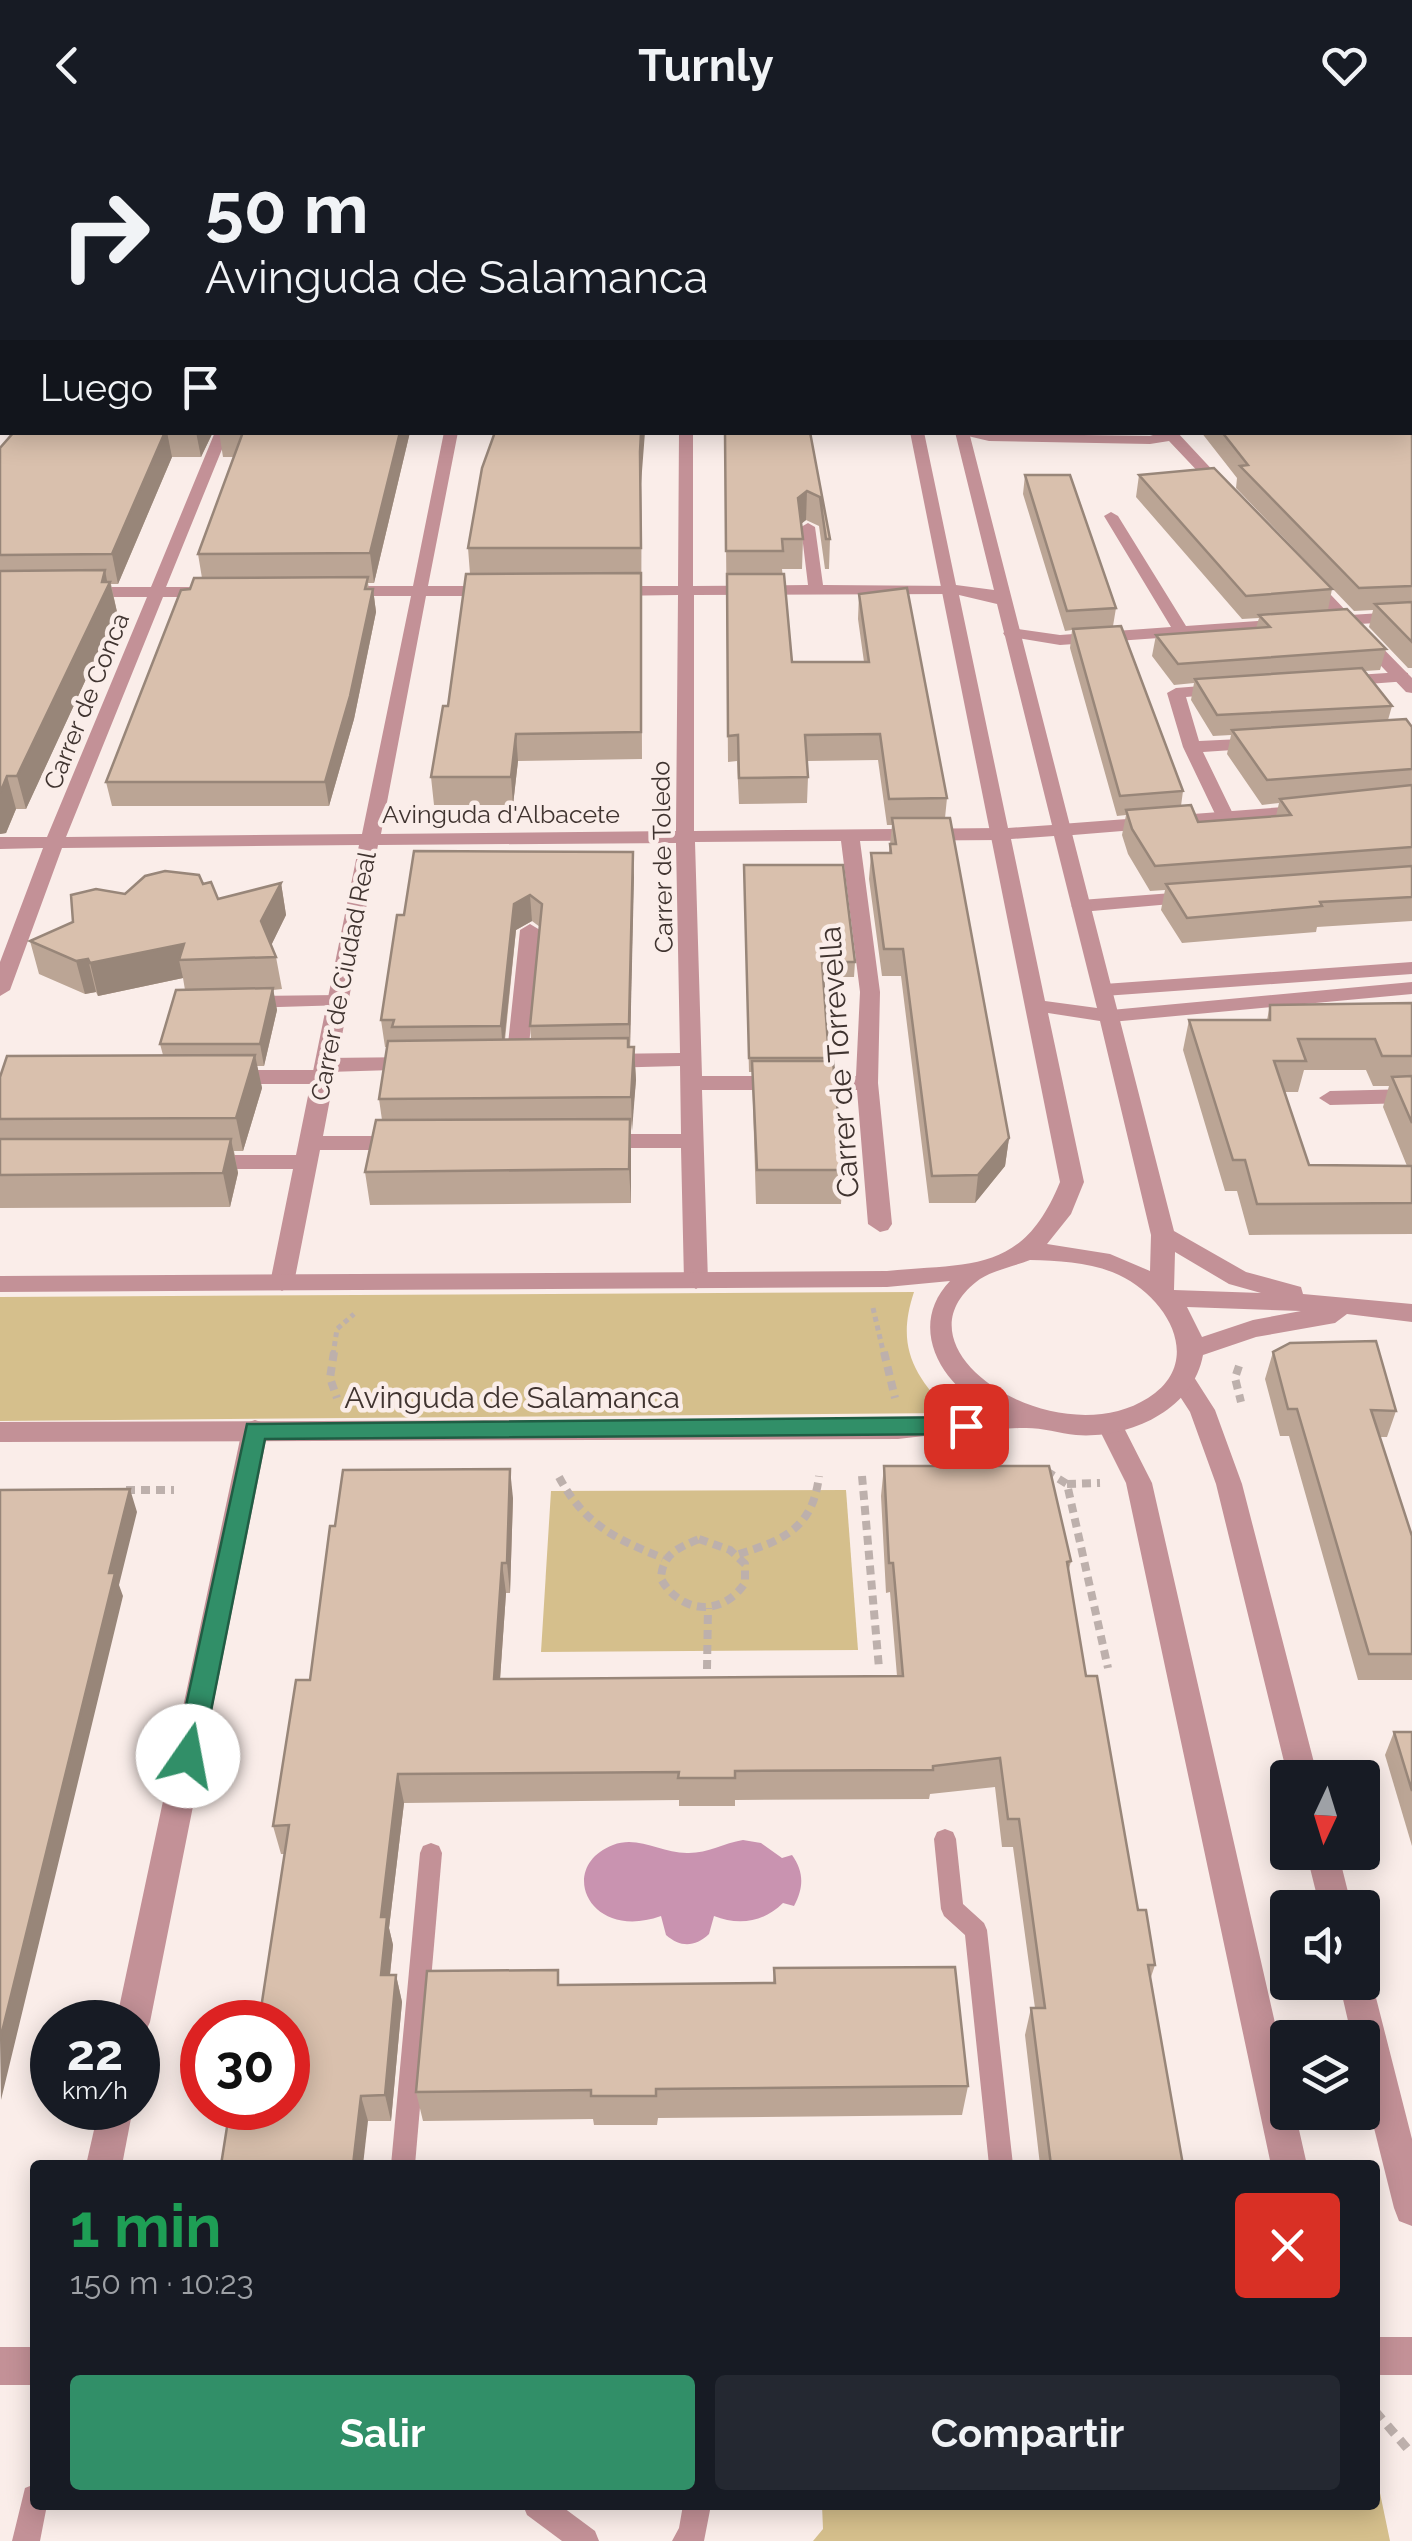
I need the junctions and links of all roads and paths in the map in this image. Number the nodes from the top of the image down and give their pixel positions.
1 (221, 435) edge
2 (450, 435) edge
3 (686, 435) edge
4 (919, 435) edge
5 (963, 435) edge
6 (1019, 435) edge
7 (1162, 435) edge
8 (1172, 435) edge
9 (1239, 506) edge
10 (1111, 516) dead end
11 (808, 527) edge
12 (1292, 562) edge
13 (950, 588) junction
14 (816, 590) junction
15 (419, 591) junction
16 (512, 591) edge
17 (589, 591) edge
18 (684, 591) junction
19 (59, 592) edge
20 (157, 592) junction
21 (232, 592) edge
22 (326, 592) edge
23 (1002, 600) junction
24 (1412, 616) edge
25 (1346, 620) junction
26 (1181, 631) junction
27 (1012, 633) junction
28 (1409, 680) edge
29 (1327, 682) edge
30 (1252, 688) edge
31 (1284, 742) edge
32 (1192, 747) junction
33 (1338, 809) edge
34 (1226, 818) junction
35 (1061, 830) junction
36 (1002, 834) junction
37 (685, 838) junction
38 (850, 838) junction
39 (370, 840) junction
40 (0, 843) edge
41 (54, 843) junction
42 (1224, 895) edge
43 (1081, 906) junction
44 (530, 930) dead end
45 (1412, 968) edge
46 (1412, 988) edge
47 (0, 990) edge
48 (1104, 990) junction
49 (338, 1001) junction
50 (220, 1002) edge
51 (1039, 1006) junction
52 (1111, 1016) junction
53 (692, 1059) junction
54 (446, 1064) edge
55 (324, 1071) junction
56 (209, 1078) edge
57 (692, 1083) junction
58 (866, 1083) junction
59 (1412, 1096) edge
60 (1330, 1098) dead end
61 (695, 1140) junction
62 (429, 1142) edge
63 (586, 1142) edge
64 (309, 1153) junction
65 (169, 1162) edge
66 (880, 1224) dead end
67 (1162, 1235) junction
68 (1028, 1252) junction
69 (972, 1272) junction
70 (887, 1279) junction
71 (696, 1281) junction
72 (0, 1284) edge
73 (282, 1284) junction
74 (1165, 1295) junction
75 (1330, 1304) junction
76 (1364, 1309) junction
77 (357, 1312) dead end
78 (1411, 1314) edge
79 (1191, 1350) junction
80 (1183, 1381) junction
81 (339, 1405) dead end
82 (897, 1414) dead end
83 (1024, 1418) junction
84 (1110, 1425) junction
85 (255, 1430) junction
86 (0, 1432) edge
87 (1032, 1472) edge
88 (820, 1476) dead end
89 (862, 1476) dead end
90 (559, 1477) dead end
91 (116, 1490) edge
92 (174, 1490) dead end
93 (739, 1554) junction
94 (663, 1558) junction
95 (708, 1608) junction
96 (879, 1668) dead end
97 (1108, 1668) dead end
98 (707, 1669) dead end
99 (1299, 1760) edge
100 (945, 1839) dead end
101 (431, 1854) dead end
102 (138, 2000) edge
103 (1360, 2000) edge
104 (111, 2130) edge
105 (105, 2160) edge
106 (403, 2160) edge
107 (1000, 2160) edge
108 (1287, 2160) edge
109 (1412, 2208) edge
110 (1380, 2356) edge
111 (1412, 2356) edge
112 (0, 2366) edge
113 (30, 2366) edge
114 (1380, 2417) edge
115 (1412, 2454) edge
116 (32, 2510) edge
117 (544, 2510) edge
118 (696, 2510) edge
119 (26, 2541) edge
120 (585, 2541) edge
121 (686, 2541) edge

1 - 20 street, Carrer de Conca
2 - 15 street, Carrer de Ciudad Real
3 - 18 street, Carrer de Toledo
4 - 13 street
5 - 23 street
6 - 7 street
8 - 9 street
10 - 26 street
11 - 14 street
12 - 25 street
13 - 14 street
13 - 23 street
13 - 36 street
14 - 18 street
15 - 16 street
15 - 22 street
15 - 39 street, Carrer de Ciudad Real
17 - 18 street
18 - 37 street, Carrer de Toledo
19 - 20 street
20 - 21 street
20 - 41 street, Carrer de Conca
23 - 27 street
24 - 25 street
25 - 26 street
25 - 28 street
26 - 27 street
27 - 35 street
28 - 29 street
30 - 32 street
31 - 32 street
32 - 34 street
33 - 34 street, Avinguda d'Albacete
34 - 35 street, Avinguda d'Albacete
35 - 36 street, Avinguda d'Albacete
35 - 43 street
36 - 38 street, Avinguda d'Albacete
36 - 51 street
37 - 38 street, Avinguda d'Albacete
37 - 39 street, Avinguda d'Albacete
37 - 53 street, Carrer de Toledo
38 - 58 street, Carrer de Torrevella
39 - 41 street, Avinguda d'Albacete
39 - 49 street, Carrer de Ciudad Real
40 - 41 street, Avinguda d'Albacete
41 - 47 street, Carrer de Conca
42 - 43 street
43 - 48 street
44 - 53 street
45 - 48 street
46 - 52 street
48 - 51 street
48 - 52 street
49 - 50 street
49 - 55 street, Carrer de Ciudad Real
51 - 52 street
51 - 68 street
52 - 67 street
53 - 57 street, Carrer de Toledo
54 - 55 street
55 - 56 street
55 - 64 street, Carrer de Ciudad Real
57 - 58 street
57 - 61 street, Carrer de Toledo
58 - 66 street, Carrer de Torrevella
59 - 60 street
61 - 63 street
61 - 71 street, Carrer de Toledo
62 - 64 street
64 - 65 street
64 - 73 street, Carrer de Ciudad Real
67 - 74 street
67 - 75 street
68 - 69 street
68 - 74 street
69 - 70 street
69 - 83 street
70 - 71 street
70 - 82 path
71 - 73 street
72 - 73 street
74 - 75 street
74 - 79 street
75 - 76 street
76 - 78 street
76 - 79 street
77 - 81 path
79 - 80 street
80 - 84 street
80 - 99 street
83 - 84 street
83 - 85 street, Avinguda de Salamanca
84 - 108 street
85 - 86 street, Avinguda de Salamanca
85 - 102 street
87 - 97 path
88 - 93 path
89 - 96 path
90 - 94 path
91 - 92 path
93 - 94 path
93 - 95 path
94 - 95 path
95 - 98 path
100 - 107 lane
101 - 106 lane
103 - 109 street
104 - 105 street
110 - 111 street
112 - 113 street
114 - 115 path
116 - 119 lane
117 - 120 lane
118 - 121 lane

